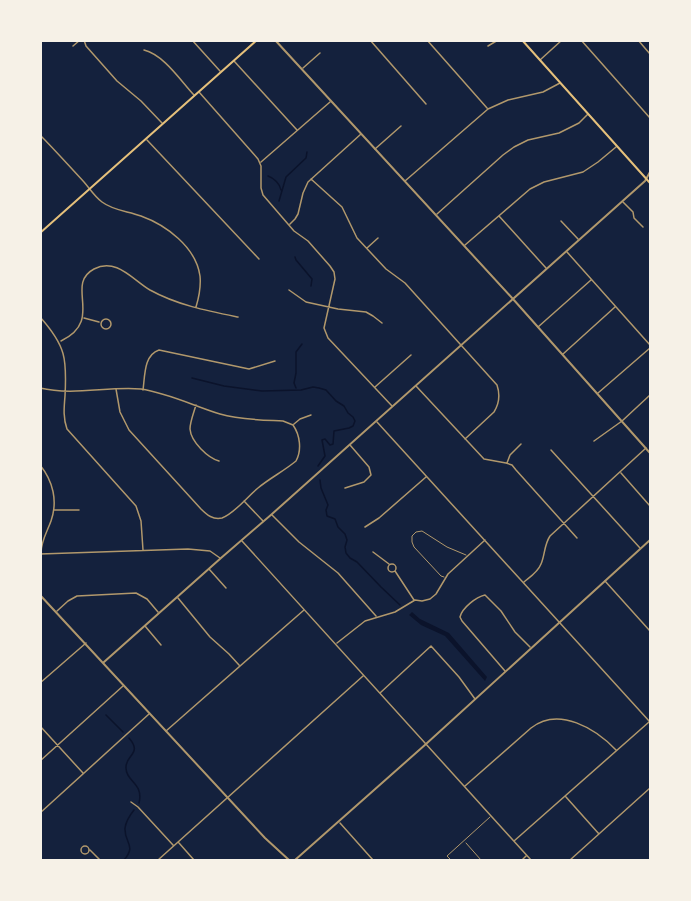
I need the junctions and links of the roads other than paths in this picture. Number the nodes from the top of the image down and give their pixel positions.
1 (80, 40) edge
2 (84, 40) edge
3 (192, 40) edge
4 (257, 40) edge
5 (275, 40) edge
6 (369, 40) edge
7 (427, 40) edge
8 (498, 40) edge
9 (522, 40) edge
10 (562, 40) edge
11 (581, 40) edge
12 (639, 41) edge
13 (73, 46) dead end
14 (488, 46) dead end
15 (144, 50) dead end
16 (320, 53) dead end
17 (651, 54) edge
18 (540, 60) junction
19 (234, 61) junction
20 (302, 69) junction
21 (221, 72) junction
22 (560, 82) junction
23 (199, 92) junction
24 (195, 96) junction
25 (330, 101) junction
26 (426, 104) dead end
27 (488, 109) junction
28 (589, 114) junction
29 (651, 118) edge
30 (163, 124) junction
31 (401, 126) dead end
32 (297, 130) junction
33 (361, 134) junction
34 (40, 135) edge
35 (147, 140) junction
36 (617, 146) junction
37 (375, 149) junction
38 (260, 163) junction
39 (651, 172) edge
40 (311, 179) junction
41 (649, 180) edge
42 (405, 182) junction
43 (90, 189) junction
44 (622, 201) junction
45 (435, 216) junction
46 (499, 216) junction
47 (561, 221) dead end
48 (289, 224) junction
49 (643, 227) dead end
50 (40, 233) edge
51 (378, 238) dead end
52 (578, 240) junction
53 (464, 246) junction
54 (367, 249) junction
55 (566, 251) junction
56 (259, 259) dead end
57 (547, 268) junction
58 (592, 279) junction
59 (289, 290) dead end
60 (513, 299) junction
61 (616, 306) junction
62 (196, 307) junction
63 (329, 307) junction
64 (40, 317) edge
65 (238, 317) dead end
66 (83, 318) junction
67 (100, 322) dead end
68 (381, 323) dead end
69 (538, 328) junction
70 (59, 342) junction
71 (462, 345) junction
72 (651, 346) edge
73 (411, 355) dead end
74 (562, 355) junction
75 (276, 361) dead end
76 (416, 386) junction
77 (40, 388) edge
78 (374, 388) junction
79 (116, 389) junction
80 (143, 390) junction
81 (65, 391) junction
82 (597, 394) junction
83 (651, 395) edge
84 (196, 405) junction
85 (392, 407) junction
86 (311, 416) dead end
87 (377, 421) junction
88 (622, 421) junction
89 (293, 425) junction
90 (465, 439) junction
91 (594, 441) dead end
92 (521, 444) dead end
93 (350, 445) junction
94 (646, 448) junction
95 (551, 450) dead end
96 (651, 453) edge
97 (219, 461) dead end
98 (506, 463) junction
99 (40, 465) edge
100 (620, 472) junction
101 (427, 476) junction
102 (345, 488) dead end
103 (593, 496) junction
104 (244, 501) junction
105 (651, 506) edge
106 (54, 510) junction
107 (79, 510) dead end
108 (272, 514) junction
109 (264, 522) junction
110 (564, 523) junction
111 (364, 528) dead end
112 (577, 538) dead end
113 (486, 539) junction
114 (242, 540) junction
115 (650, 542) edge
116 (641, 549) junction
117 (143, 550) junction
118 (373, 552) dead end
119 (41, 554) edge
120 (468, 555) junction
121 (221, 558) junction
122 (389, 565) junction
123 (209, 568) junction
124 (395, 571) junction
125 (446, 577) junction
126 (605, 581) junction
127 (524, 582) junction
128 (226, 588) dead end
129 (40, 595) edge
130 (178, 597) junction
131 (415, 600) junction
132 (304, 609) junction
133 (57, 611) junction
134 (159, 613) junction
135 (376, 616) junction
136 (560, 622) junction
137 (145, 626) junction
138 (651, 631) edge
139 (86, 643) junction
140 (336, 644) junction
141 (161, 645) dead end
142 (531, 649) junction
143 (104, 662) junction
144 (240, 666) junction
145 (506, 671) junction
146 (364, 676) junction
147 (40, 684) edge
148 (124, 685) junction
149 (379, 693) junction
150 (475, 699) junction
151 (150, 713) junction
152 (650, 722) edge
153 (40, 726) edge
154 (166, 731) junction
155 (426, 744) junction
156 (58, 745) junction
157 (616, 750) junction
158 (40, 761) edge
159 (83, 774) junction
160 (464, 786) junction
161 (651, 788) edge
162 (565, 796) junction
163 (227, 798) junction
164 (131, 802) dead end
165 (40, 813) edge
166 (491, 816) junction
167 (338, 822) junction
168 (599, 834) junction
169 (464, 841) junction
170 (178, 842) junction
171 (514, 842) junction
172 (174, 846) junction
173 (90, 850) dead end
174 (527, 856) junction
175 (100, 861) edge
176 (158, 861) edge
177 (194, 861) edge
178 (289, 861) edge
179 (296, 861) edge
180 (373, 861) edge
181 (451, 861) edge
182 (482, 861) edge
183 (522, 861) edge
184 (531, 861) edge
185 (570, 861) edge

1 - 13 street
2 - 30 street
3 - 21 street
4 - 19 main road
5 - 20 street
6 - 26 street
7 - 27 street
8 - 14 street
9 - 18 main road
10 - 18 street
11 - 29 street
12 - 17 street
15 - 24 street
16 - 20 street
18 - 22 main road
19 - 21 main road
19 - 32 street
20 - 25 street
21 - 23 main road
22 - 27 street
22 - 28 main road
23 - 24 main road
23 - 38 street
24 - 30 main road
25 - 32 street
25 - 33 street
27 - 42 street
28 - 36 main road
28 - 45 street
30 - 35 main road
31 - 37 street
32 - 38 street
33 - 37 street
33 - 40 street
34 - 43 street
35 - 43 main road
35 - 56 street
36 - 41 main road
36 - 46 street
37 - 42 street
38 - 48 street
39 - 41 street
40 - 48 street
40 - 54 street
41 - 44 street
42 - 45 street
43 - 50 main road
43 - 62 street
44 - 49 street
44 - 52 street
45 - 53 street
46 - 53 street
46 - 57 street
47 - 52 street
48 - 63 street
51 - 54 street
52 - 55 street
53 - 60 street
54 - 71 street
55 - 57 street
55 - 58 street
57 - 60 street
58 - 61 street
58 - 69 street
59 - 63 street
60 - 69 street
60 - 71 street
61 - 72 street
61 - 74 street
62 - 65 street
62 - 66 street
63 - 68 street
63 - 78 street
64 - 70 street
66 - 67 street
66 - 70 street
69 - 74 street
70 - 81 street
71 - 76 street
71 - 90 street
72 - 82 street
73 - 78 street
74 - 82 street
75 - 80 street
76 - 85 street
76 - 90 street
77 - 81 street
78 - 85 street
79 - 80 street
79 - 81 street
79 - 104 street
80 - 84 street
81 - 117 street
82 - 88 street
83 - 88 street
84 - 89 street
84 - 97 street
85 - 87 street
86 - 89 street
87 - 93 street
87 - 101 street
88 - 91 street
88 - 94 street
89 - 104 street
90 - 98 street
92 - 98 street
93 - 102 street
93 - 108 street
94 - 96 street
94 - 100 street
95 - 103 street
98 - 110 street
99 - 106 street
100 - 103 street
100 - 105 street
101 - 111 street
101 - 113 street
103 - 110 street
103 - 116 street
104 - 109 street
106 - 107 street
106 - 119 street
108 - 109 street
108 - 135 street
109 - 114 street
110 - 112 street
110 - 127 street
113 - 120 street
113 - 127 street
114 - 121 street
114 - 132 street
115 - 116 street
116 - 126 street
117 - 119 street
117 - 121 street
118 - 122 street
120 - 125 street
120 - 125 lane
121 - 123 street
122 - 124 street
122 - 124 street
123 - 128 street
123 - 130 street
124 - 131 street
125 - 131 street
126 - 136 street
126 - 138 street
127 - 136 street
129 - 133 street
130 - 134 street
130 - 144 street
131 - 135 street
132 - 140 street
132 - 144 street
133 - 134 street
133 - 139 street
134 - 137 street
135 - 140 street
136 - 142 street
136 - 152 street
137 - 141 street
137 - 143 street
139 - 143 street
139 - 147 street
140 - 146 street
142 - 145 street
142 - 145 street
143 - 148 street
144 - 154 street
145 - 150 street
146 - 149 street
146 - 163 street
148 - 151 street
148 - 156 street
149 - 150 street
149 - 155 street
150 - 155 street
151 - 154 street
151 - 159 street
152 - 157 street
153 - 156 street
154 - 163 street
155 - 160 street
155 - 167 street
156 - 158 street
156 - 159 street
157 - 160 street
157 - 162 street
159 - 165 street
160 - 166 street
161 - 168 street
162 - 168 street
162 - 171 street
163 - 170 street
163 - 178 street
164 - 172 street
166 - 169 lane
166 - 171 street
167 - 179 street
167 - 180 street
168 - 185 street
169 - 181 lane
169 - 182 lane
170 - 172 street
170 - 177 street
171 - 174 street
172 - 176 street
173 - 175 street
174 - 183 street
174 - 184 street

